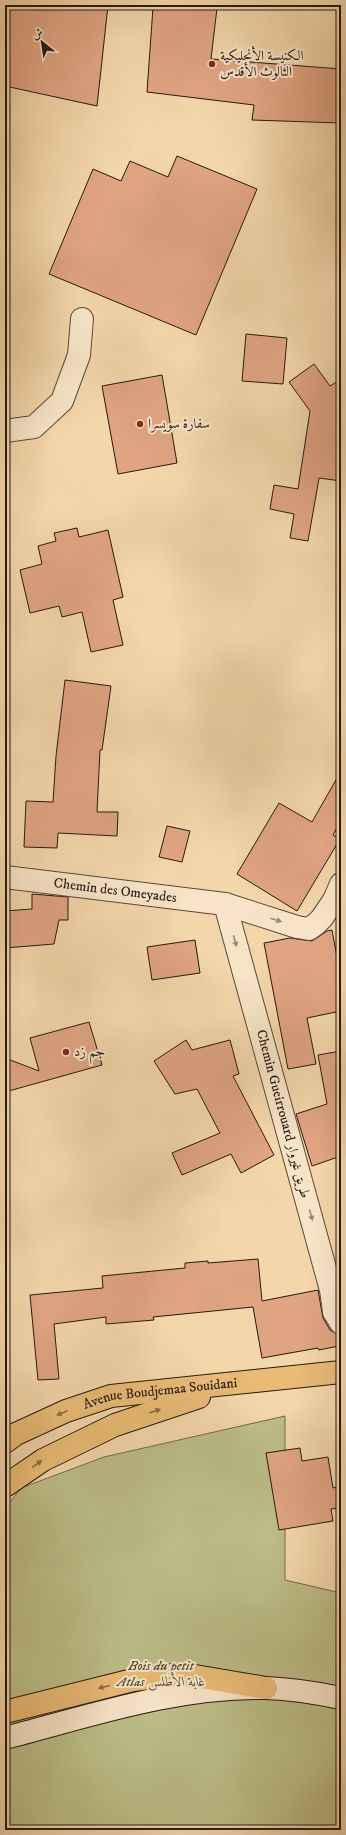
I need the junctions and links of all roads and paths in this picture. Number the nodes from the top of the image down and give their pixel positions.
1 (82, 319) dead end
2 (5, 431) edge
3 (5, 877) edge
4 (341, 884) edge
5 (225, 904) junction
6 (341, 1323) edge
7 (341, 1372) edge
8 (238, 1384) junction
9 (5, 1442) edge
10 (5, 1486) edge
11 (266, 1688) junction
12 (341, 1698) edge
13 (5, 1712) edge
14 (5, 1738) edge

1 - 2 street
3 - 5 street, Chemin des Omeyades
5 -> 4 street, Chemin des Omeyades
5 -> 6 street, Chemin Gueirrouard طريق غيروار
7 - 8 main road
8 -> 9 main road, Avenue Boudjemaa Souidani
10 -> 8 main road, Avenue Boudjemaa Souidani
11 - 12 street
11 -> 13 main road
11 - 14 street

